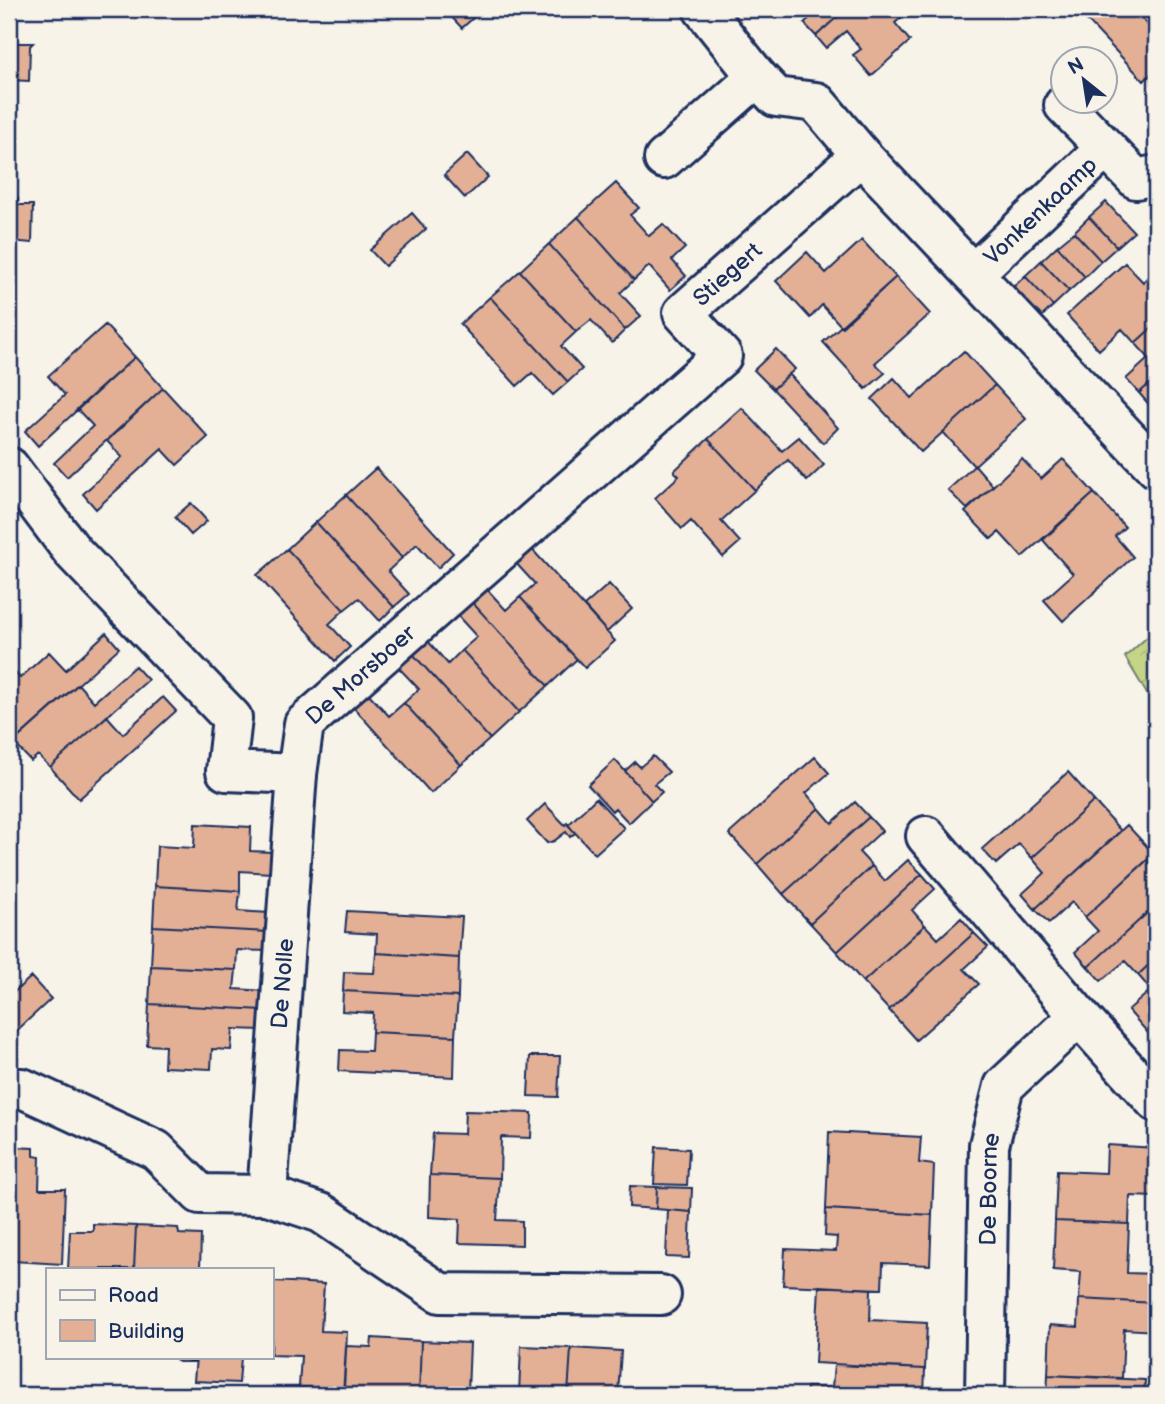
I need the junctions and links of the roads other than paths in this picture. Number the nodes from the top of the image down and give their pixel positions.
1 (703, 9) edge
2 (757, 77) junction
3 (1075, 116) edge
4 (1106, 148) junction
5 (861, 155) junction
6 (664, 159) dead end
7 (1156, 175) edge
8 (974, 273) junction
9 (9, 467) edge
10 (1156, 468) edge
11 (582, 482) joint
12 (297, 774) junction
13 (926, 836) dead end
14 (1079, 1016) junction
15 (9, 1088) edge
16 (1156, 1102) edge
17 (267, 1195) junction
18 (661, 1295) dead end
19 (985, 1395) edge

1 - 2 street
2 - 5 street
2 - 6 street
3 - 4 street, Vonkenkaamp
4 - 7 street, Vonkenkaamp
4 - 8 street, Vonkenkaamp
5 - 8 street
5 - 11 street, Stiegert
8 - 10 street
9 - 12 street
11 - 12 street, De Morsboer
12 - 17 street, De Nolle
13 - 14 street
14 - 16 street
14 - 19 street, De Boorne
15 - 17 street
17 - 18 street

